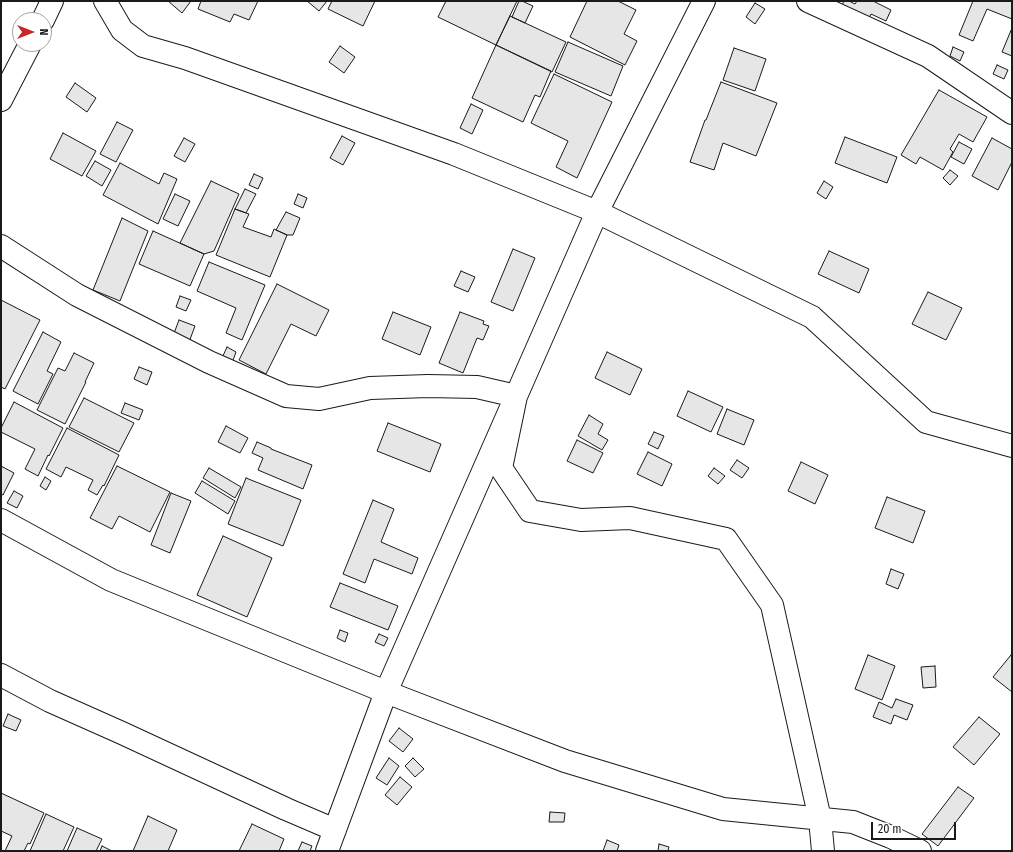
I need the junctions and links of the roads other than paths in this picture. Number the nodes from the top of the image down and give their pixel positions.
1 (52, 1) edge
2 (105, 1) edge
3 (704, 1) edge
4 (808, 1) edge
5 (46, 12) edge
6 (26, 52) edge
7 (1, 100) edge
8 (1012, 113) edge
9 (597, 212) junction
10 (1, 246) edge
11 (516, 396) junction
12 (1012, 446) edge
13 (1, 520) edge
14 (1, 675) edge
15 (386, 692) junction
16 (820, 819) junction
17 (335, 830) junction
18 (326, 851) edge
19 (823, 851) edge
20 (920, 851) edge

1 - 5 street
2 - 9 street
3 - 9 street
4 - 8 street
6 - 7 street
9 - 11 street
9 - 12 street
10 - 11 street
11 - 15 street
11 - 16 street
13 - 15 street
14 - 17 street
15 - 16 street
15 - 17 street
16 - 19 street
16 - 20 street
17 - 18 street

